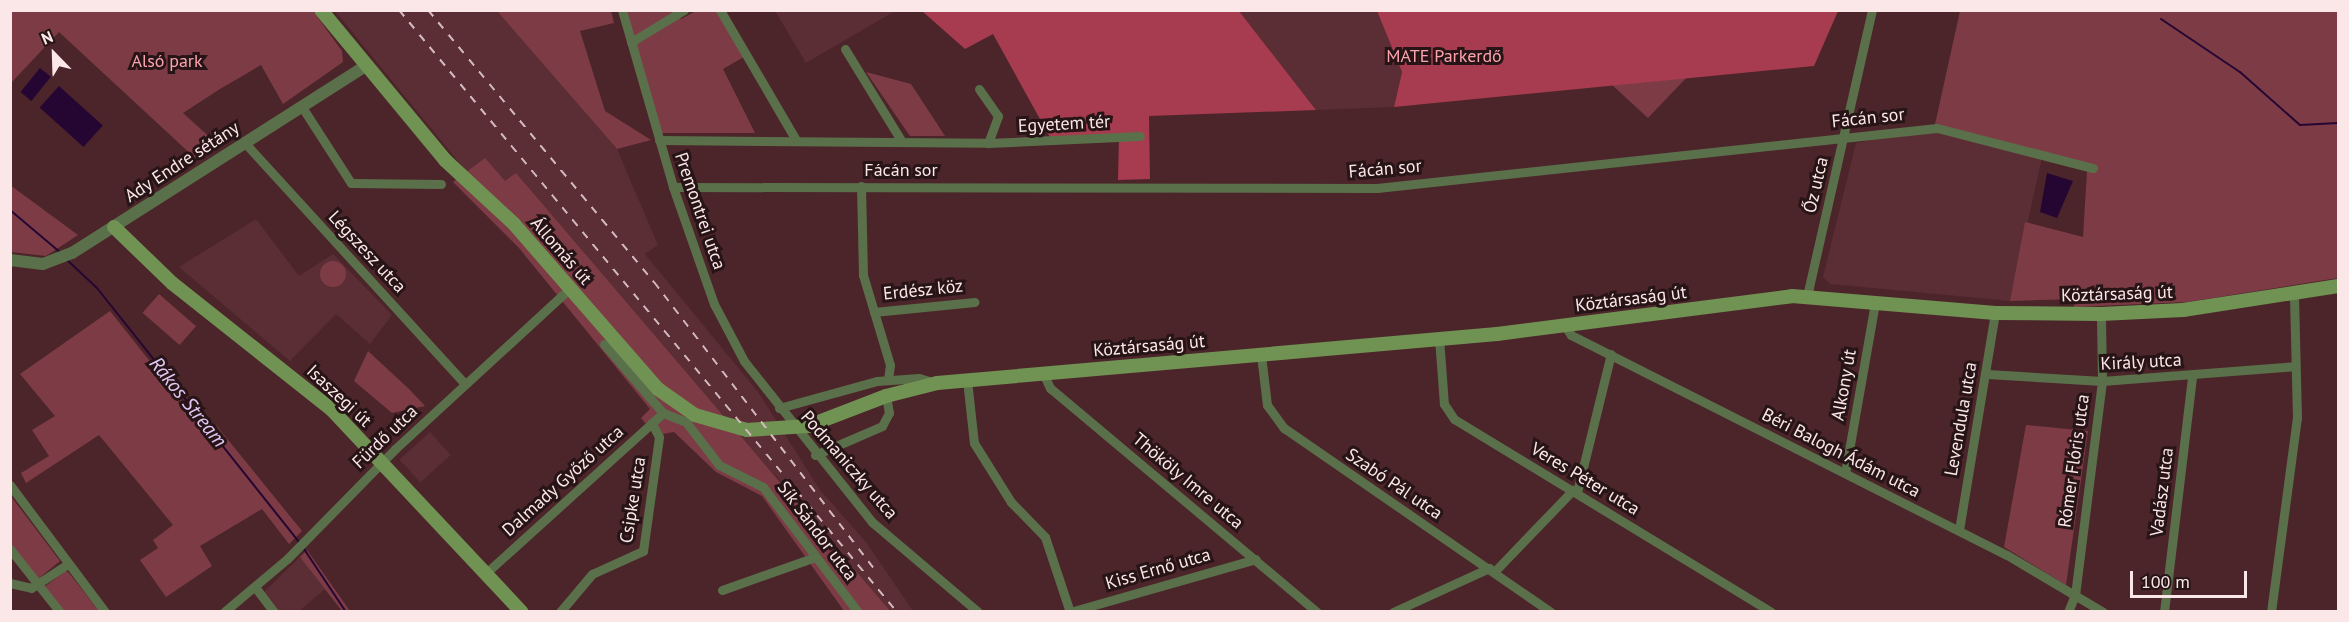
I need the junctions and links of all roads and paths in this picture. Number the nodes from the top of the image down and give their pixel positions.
1 (321, 10) edge
2 (622, 10) edge
3 (684, 10) edge
4 (720, 10) edge
5 (1872, 10) edge
6 (631, 42) junction
7 (845, 49) dead end
8 (365, 66) junction
9 (980, 89) dead end
10 (302, 107) junction
11 (1140, 136) dead end
12 (1844, 137) junction
13 (659, 140) junction
14 (796, 140) junction
15 (902, 142) junction
16 (245, 143) junction
17 (988, 143) junction
18 (2092, 168) dead end
19 (441, 184) dead end
20 (861, 186) junction
21 (673, 187) junction
22 (114, 227) junction
23 (10, 260) edge
24 (2334, 286) edge
25 (570, 288) junction
26 (2294, 294) junction
27 (1807, 297) junction
28 (975, 302) dead end
29 (1875, 302) junction
30 (874, 312) junction
31 (1995, 313) junction
32 (2101, 314) junction
33 (1565, 326) junction
34 (1439, 338) junction
35 (604, 344) dead end
36 (1611, 354) junction
37 (1262, 355) junction
38 (2295, 366) junction
39 (1043, 373) junction
40 (1987, 374) junction
41 (2192, 376) junction
42 (888, 380) junction
43 (967, 380) junction
44 (2102, 381) junction
45 (937, 383) junction
46 (465, 384) junction
47 (886, 396) junction
48 (779, 408) junction
49 (663, 413) junction
50 (652, 423) junction
51 (818, 423) joint
52 (815, 455) junction
53 (382, 462) junction
54 (1845, 473) junction
55 (10, 485) edge
56 (1575, 491) junction
57 (1959, 530) junction
58 (10, 549) edge
59 (815, 557) junction
60 (1256, 559) junction
61 (68, 564) junction
62 (1492, 570) junction
63 (486, 573) junction
64 (10, 583) edge
65 (39, 585) junction
66 (255, 587) junction
67 (722, 591) dead end
68 (2075, 595) junction
69 (60, 612) edge
70 (105, 612) edge
71 (224, 612) edge
72 (274, 612) edge
73 (522, 612) edge
74 (560, 612) edge
75 (858, 612) edge
76 (978, 612) edge
77 (1070, 612) edge
78 (1317, 612) edge
79 (1393, 612) edge
80 (1551, 612) edge
81 (1771, 612) edge
82 (2068, 612) edge
83 (2103, 612) edge
84 (2164, 612) edge
85 (2271, 612) edge

1 - 8 main road, Állomás út
2 - 6 street, Premontrei utca
3 - 6 street
4 - 14 street
5 - 12 street, Őz utca
6 - 13 street, Premontrei utca
7 - 15 street
8 - 10 street, Ady Endre sétány
8 - 25 main road, Állomás út
9 - 17 street, Egyetem tér
10 - 16 street, Ady Endre sétány
10 - 19 street
11 - 17 street, Egyetem tér
12 - 18 street, Fácán sor
12 - 20 street, Fácán sor
12 - 27 street, Őz utca
13 - 14 street, Egyetem tér
13 - 21 street, Premontrei utca
14 - 15 street, Egyetem tér
15 - 17 street, Egyetem tér
16 - 22 street, Ady Endre sétány
16 - 46 street, Légszesz utca
20 - 21 street, Fácán sor
20 - 30 street, Erdész köz
21 - 48 street, Premontrei utca
22 - 23 street, Ady Endre sétány
22 - 53 main road, Isaszegi út
24 - 26 main road, Köztársaság út
25 - 46 street, Fürdő utca
25 - 51 main road, Állomás út
26 - 32 main road, Köztársaság út
26 - 38 street
27 - 29 main road, Köztársaság út
27 - 33 main road, Köztársaság út
28 - 30 street, Erdész köz
29 - 31 main road, Köztársaság út
29 - 54 street, Alkony út
30 - 42 street, Erdész köz
31 - 32 main road, Köztársaság út
31 - 40 street, Levendula utca
32 - 44 street, Rómer Flóris utca
33 - 34 main road, Köztársaság út
33 - 36 street, Béri Balogh Ádám utca
34 - 37 main road, Köztársaság út
34 - 56 street, Veres Péter utca
35 - 49 street
36 - 54 street, Béri Balogh Ádám utca
36 - 56 street
37 - 39 main road, Köztársaság út
37 - 62 street, Szabó Pál utca
38 - 41 street, Király utca
38 - 85 street
39 - 43 main road, Köztársaság út
39 - 60 street, Thököly Imre utca
40 - 44 street, Király utca
40 - 57 street, Levendula utca
41 - 44 street, Király utca
41 - 84 street, Vadász utca
42 - 45 street, Köztársaság út
42 - 48 street, Köztársaság út
43 - 45 main road, Köztársaság út
43 - 77 street
44 - 68 street, Rómer Flóris utca
45 - 47 main road, Köztársaság út
46 - 53 street, Fürdő utca
47 - 51 main road, Köztársaság út
47 - 52 street
48 - 52 street, Podmaniczky utca
49 - 50 street, Dalmady Győző utca
49 - 59 street, Sík Sándor utca
50 - 63 street, Dalmady Győző utca
50 - 74 street, Csipke utca
52 - 76 street, Podmaniczky utca
53 - 63 main road, Isaszegi út
53 - 66 street, Fürdő utca
54 - 57 street, Béri Balogh Ádám utca
55 - 61 street
56 - 62 street
56 - 81 street, Veres Péter utca
57 - 68 street, Béri Balogh Ádám utca
58 - 65 street
59 - 67 street
59 - 75 street, Sík Sándor utca
60 - 77 street, Kiss Ernő utca
60 - 78 street, Thököly Imre utca
61 - 65 street
61 - 70 street
62 - 79 street
62 - 80 street, Szabó Pál utca
63 - 73 main road, Isaszegi út
64 - 65 street
65 - 69 street
66 - 71 street, Fürdő utca
66 - 72 street
68 - 82 street, Rómer Flóris utca
68 - 83 street, Béri Balogh Ádám utca

